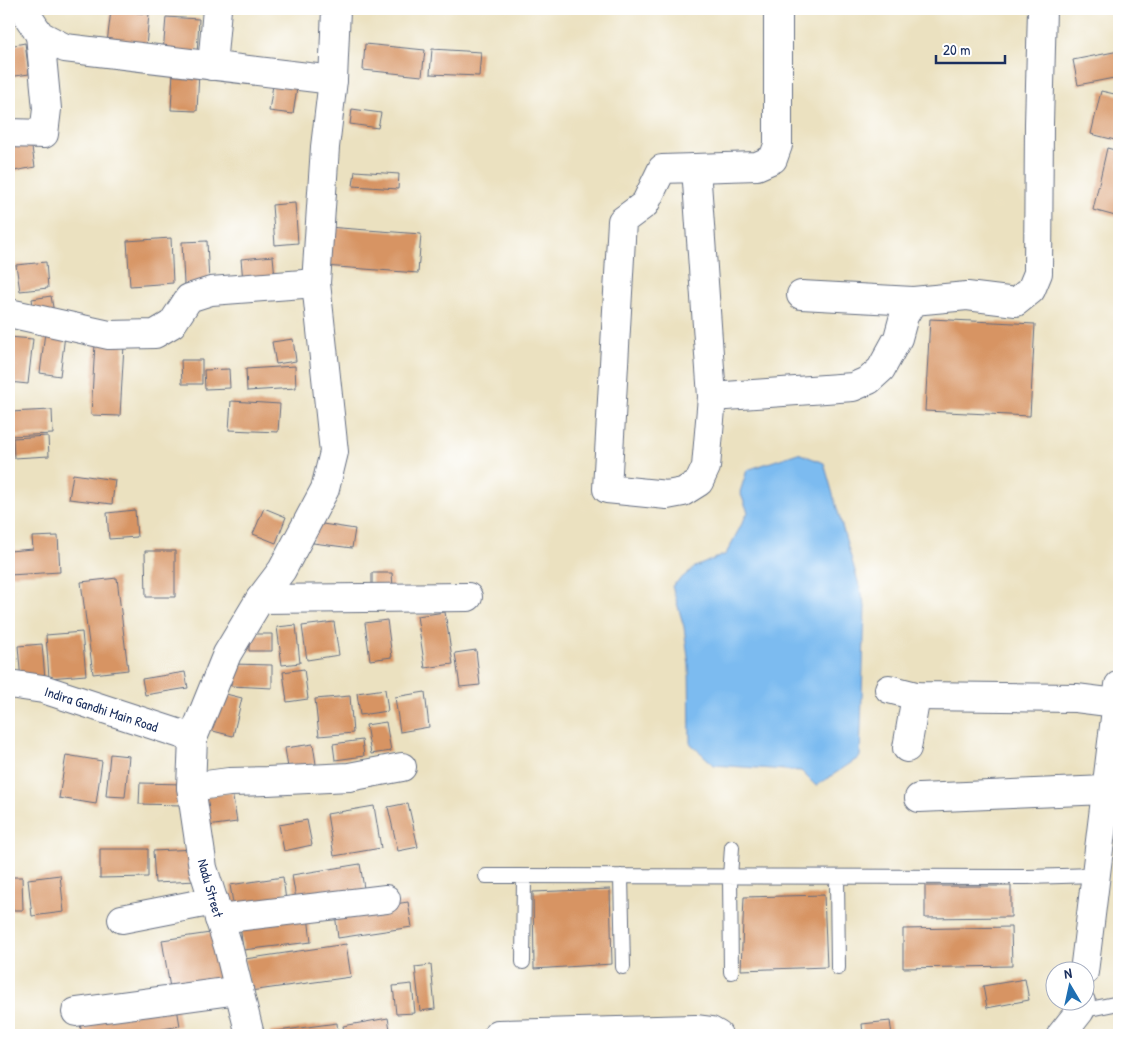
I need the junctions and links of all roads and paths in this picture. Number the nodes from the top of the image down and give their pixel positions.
1 (22, 9) edge
2 (216, 9) edge
3 (336, 9) edge
4 (778, 9) edge
5 (1042, 9) edge
6 (40, 35) junction
7 (212, 66) junction
8 (333, 80) junction
9 (9, 133) edge
10 (696, 168) junction
11 (316, 283) junction
12 (801, 295) dead end
13 (913, 301) junction
14 (9, 313) edge
15 (712, 397) junction
16 (468, 597) dead end
17 (260, 599) junction
18 (9, 684) edge
19 (889, 689) dead end
20 (1118, 694) edge
21 (916, 696) junction
22 (193, 738) junction
23 (907, 748) dead end
24 (402, 767) dead end
25 (191, 787) junction
26 (1106, 790) junction
27 (919, 798) dead end
28 (732, 847) dead end
29 (1096, 875) junction
30 (486, 876) dead end
31 (524, 876) junction
32 (621, 876) junction
33 (730, 877) junction
34 (837, 877) junction
35 (386, 899) dead end
36 (217, 910) junction
37 (122, 919) dead end
38 (523, 962) dead end
39 (1085, 962) edge
40 (623, 967) dead end
41 (838, 968) dead end
42 (731, 972) dead end
43 (239, 990) junction
44 (1119, 1003) edge
45 (1096, 1005) edge
46 (76, 1012) dead end
47 (1076, 1012) edge
48 (498, 1034) edge
49 (250, 1035) edge
50 (718, 1035) edge
51 (1062, 1035) edge

1 - 6 street
2 - 7 street
3 - 8 street, Nadu Street
4 - 10 street
5 - 13 street
6 - 7 street
6 - 9 street
7 - 8 street
8 - 11 street, Nadu Street
10 - 15 street
10 - 15 street
11 - 14 street
11 - 17 street, Nadu Street
12 - 13 street
13 - 15 street
16 - 17 street
17 - 22 street, Nadu Street
18 - 22 street, Indira Gandhi Main Road
19 - 21 street
20 - 21 street
20 - 26 street
21 - 23 street
22 - 25 street, Nadu Street
24 - 25 street
25 - 36 street, Nadu Street
26 - 27 street
26 - 29 street
28 - 33 lane
29 - 34 lane
29 - 39 street
30 - 31 lane
31 - 32 lane
31 - 38 lane
32 - 33 lane
32 - 40 lane
33 - 34 lane
33 - 42 lane
34 - 41 lane
35 - 36 street
36 - 37 street
36 - 43 street, Nadu Street
43 - 46 street
43 - 49 street, Nadu Street
44 - 45 lane
47 - 51 street
48 - 50 street

